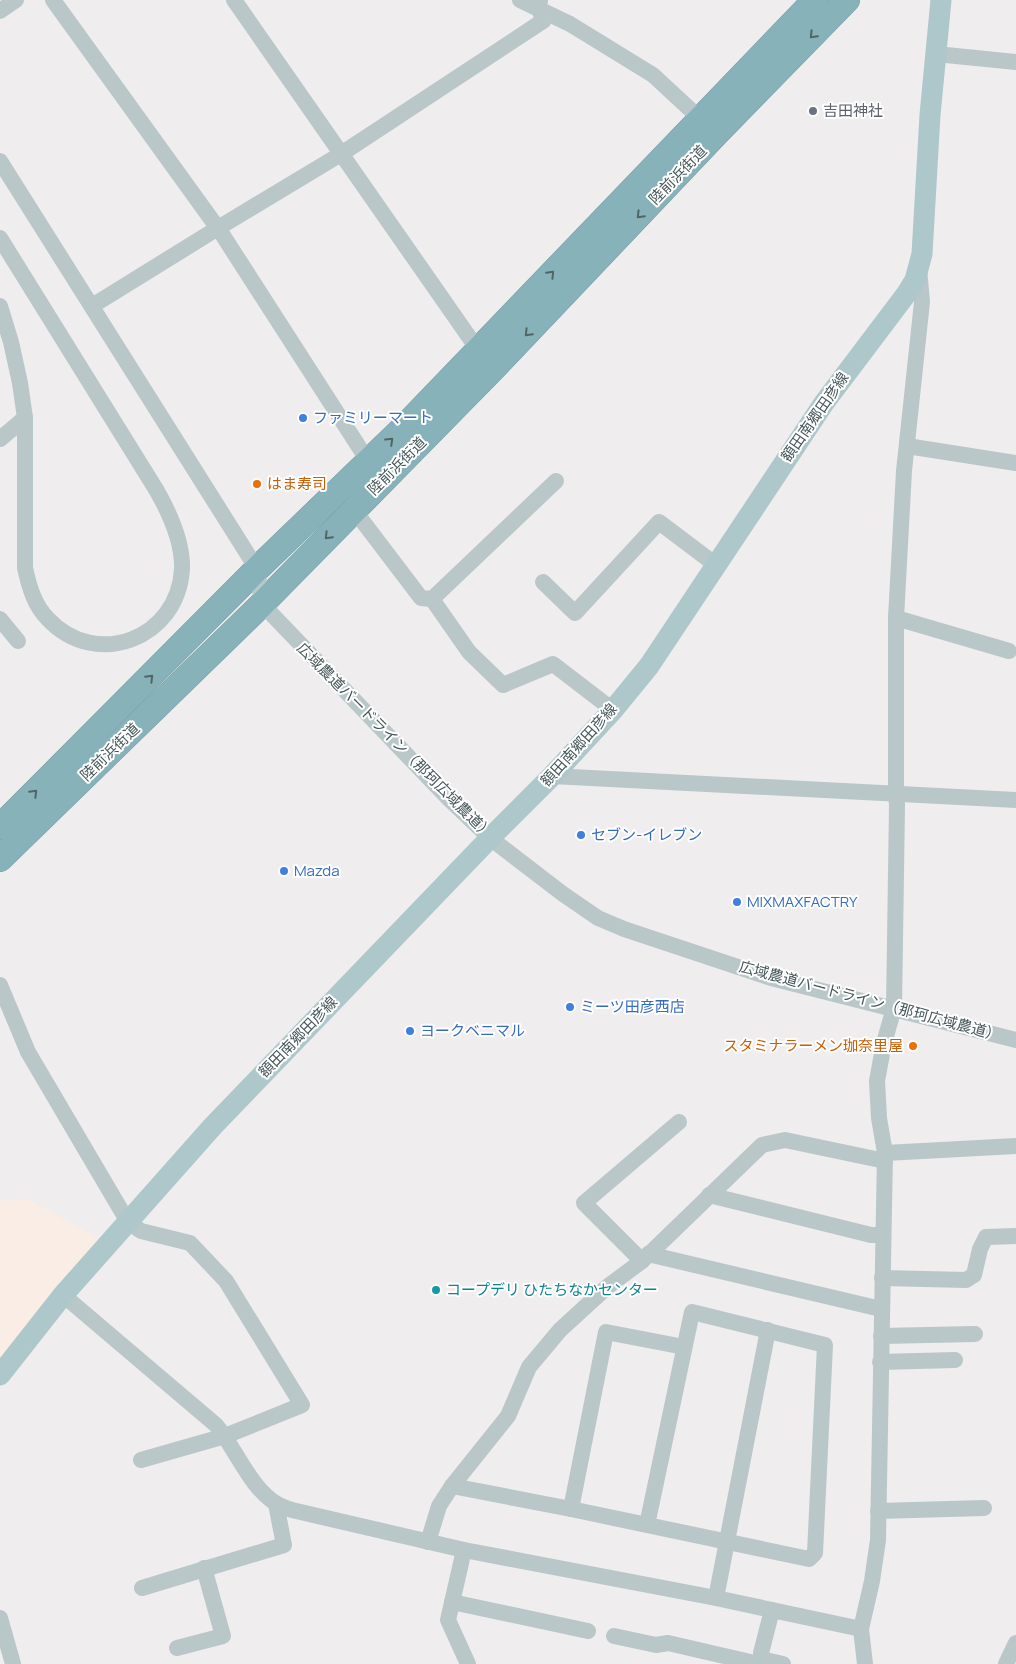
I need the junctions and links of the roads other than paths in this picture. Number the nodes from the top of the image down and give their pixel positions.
1 (16, 0) edge
2 (53, 0) edge
3 (234, 0) edge
4 (520, 0) edge
5 (814, 0) edge
6 (847, 0) edge
7 (941, 0) edge
8 (539, 4) edge
9 (0, 11) edge
10 (936, 54) junction
11 (1016, 62) edge
12 (708, 126) junction
13 (341, 154) junction
14 (0, 160) edge
15 (218, 228) junction
16 (0, 238) edge
17 (919, 268) junction
18 (0, 306) edge
19 (92, 306) junction
20 (485, 360) junction
21 (25, 418) junction
22 (0, 439) edge
23 (907, 446) junction
24 (368, 461) junction
25 (1016, 463) edge
26 (556, 481) dead end
27 (354, 510) junction
28 (716, 566) junction
29 (257, 569) junction
30 (543, 582) dead end
31 (432, 599) junction
32 (262, 604) junction
33 (896, 618) junction
34 (0, 619) edge
35 (18, 641) dead end
36 (1009, 651) dead end
37 (613, 710) junction
38 (552, 776) junction
39 (896, 794) junction
40 (1016, 800) edge
41 (0, 827) edge
42 (490, 838) junction
43 (0, 859) edge
44 (0, 985) edge
45 (894, 1008) junction
46 (1016, 1040) edge
47 (679, 1122) dead end
48 (1016, 1146) edge
49 (885, 1157) junction
50 (709, 1195) junction
51 (128, 1222) junction
52 (883, 1235) junction
53 (1016, 1236) edge
54 (645, 1258) junction
55 (882, 1278) junction
56 (63, 1295) junction
57 (881, 1310) junction
58 (768, 1330) junction
59 (975, 1334) dead end
60 (881, 1336) junction
61 (684, 1348) junction
62 (955, 1360) dead end
63 (880, 1362) junction
64 (0, 1375) edge
65 (225, 1436) junction
66 (141, 1460) dead end
67 (452, 1486) junction
68 (276, 1504) junction
69 (984, 1508) dead end
70 (571, 1509) junction
71 (878, 1511) junction
72 (647, 1525) junction
73 (727, 1541) junction
74 (428, 1542) junction
75 (464, 1550) junction
76 (204, 1568) junction
77 (142, 1588) dead end
78 (716, 1598) junction
79 (452, 1602) junction
80 (772, 1610) junction
81 (0, 1618) edge
82 (861, 1629) junction
83 (588, 1631) dead end
84 (614, 1636) dead end
85 (1016, 1643) edge
86 (177, 1648) dead end
87 (760, 1662) edge
88 (13, 1664) edge
89 (468, 1664) edge
90 (783, 1664) edge
91 (865, 1664) edge
92 (1006, 1664) edge

1 - 9 street
2 - 15 street
3 - 13 street
4 - 8 street
5 - 12 highway, 陸前浜街道
6 -> 12 highway, 陸前浜街道
7 - 10 main road, 額田南郷田彦線
8 - 12 street
8 - 13 street
10 - 11 street
10 - 17 main road, 額田南郷田彦線
12 - 20 highway, 陸前浜街道
13 - 15 street
13 - 20 street
14 - 19 street
15 - 19 street
15 - 24 street
16 - 21 street
17 - 23 street
17 - 28 main road, 額田南郷田彦線
18 - 21 street
19 - 29 street
24 -> 20 highway, 陸前浜街道
20 - 27 highway, 陸前浜街道
21 - 22 street
23 - 25 street
23 - 33 street
24 - 29 highway, 陸前浜街道
26 - 31 street
27 - 31 street
27 -> 32 highway, 陸前浜街道
28 - 30 street
28 - 37 main road, 額田南郷田彦線
29 - 32 street
41 -> 29 highway, 陸前浜街道
31 - 37 street
32 - 42 street, 広域農道バードライン（那珂広域農道）
32 - 43 highway, 陸前浜街道
33 - 36 street
33 - 39 street
34 - 35 street
37 - 38 main road, 額田南郷田彦線
38 - 39 street
38 - 42 main road, 額田南郷田彦線
39 - 40 street
39 - 45 street
42 - 45 street, 広域農道バードライン（那珂広域農道）
42 - 51 main road, 額田南郷田彦線
44 - 51 street
45 - 46 street, 広域農道バードライン（那珂広域農道）
45 - 49 street
47 - 54 street
48 - 49 street
49 - 50 street
49 - 52 street
50 - 52 street
50 - 54 street
51 - 56 main road, 額田南郷田彦線
51 - 65 street
52 - 55 street
53 - 55 street
54 - 57 street
54 - 67 street
55 - 57 street
56 - 64 main road, 額田南郷田彦線
56 - 65 street
57 - 60 street
58 - 61 street
58 - 73 street
58 - 73 street
59 - 60 street
60 - 63 street
61 - 70 street
61 - 72 street
62 - 63 street
63 - 71 street
65 - 66 street
65 - 68 street
67 - 70 street
67 - 74 street
68 - 74 street
68 - 76 street
69 - 71 street
70 - 72 street
71 - 82 street
72 - 73 street
73 - 78 street
74 - 75 street
75 - 78 street
75 - 79 street
76 - 77 street
76 - 86 street
78 - 80 street
79 - 83 street
79 - 89 street
80 - 82 street
80 - 87 street
81 - 88 street
82 - 91 street
84 - 87 street
85 - 92 street
87 - 90 street

